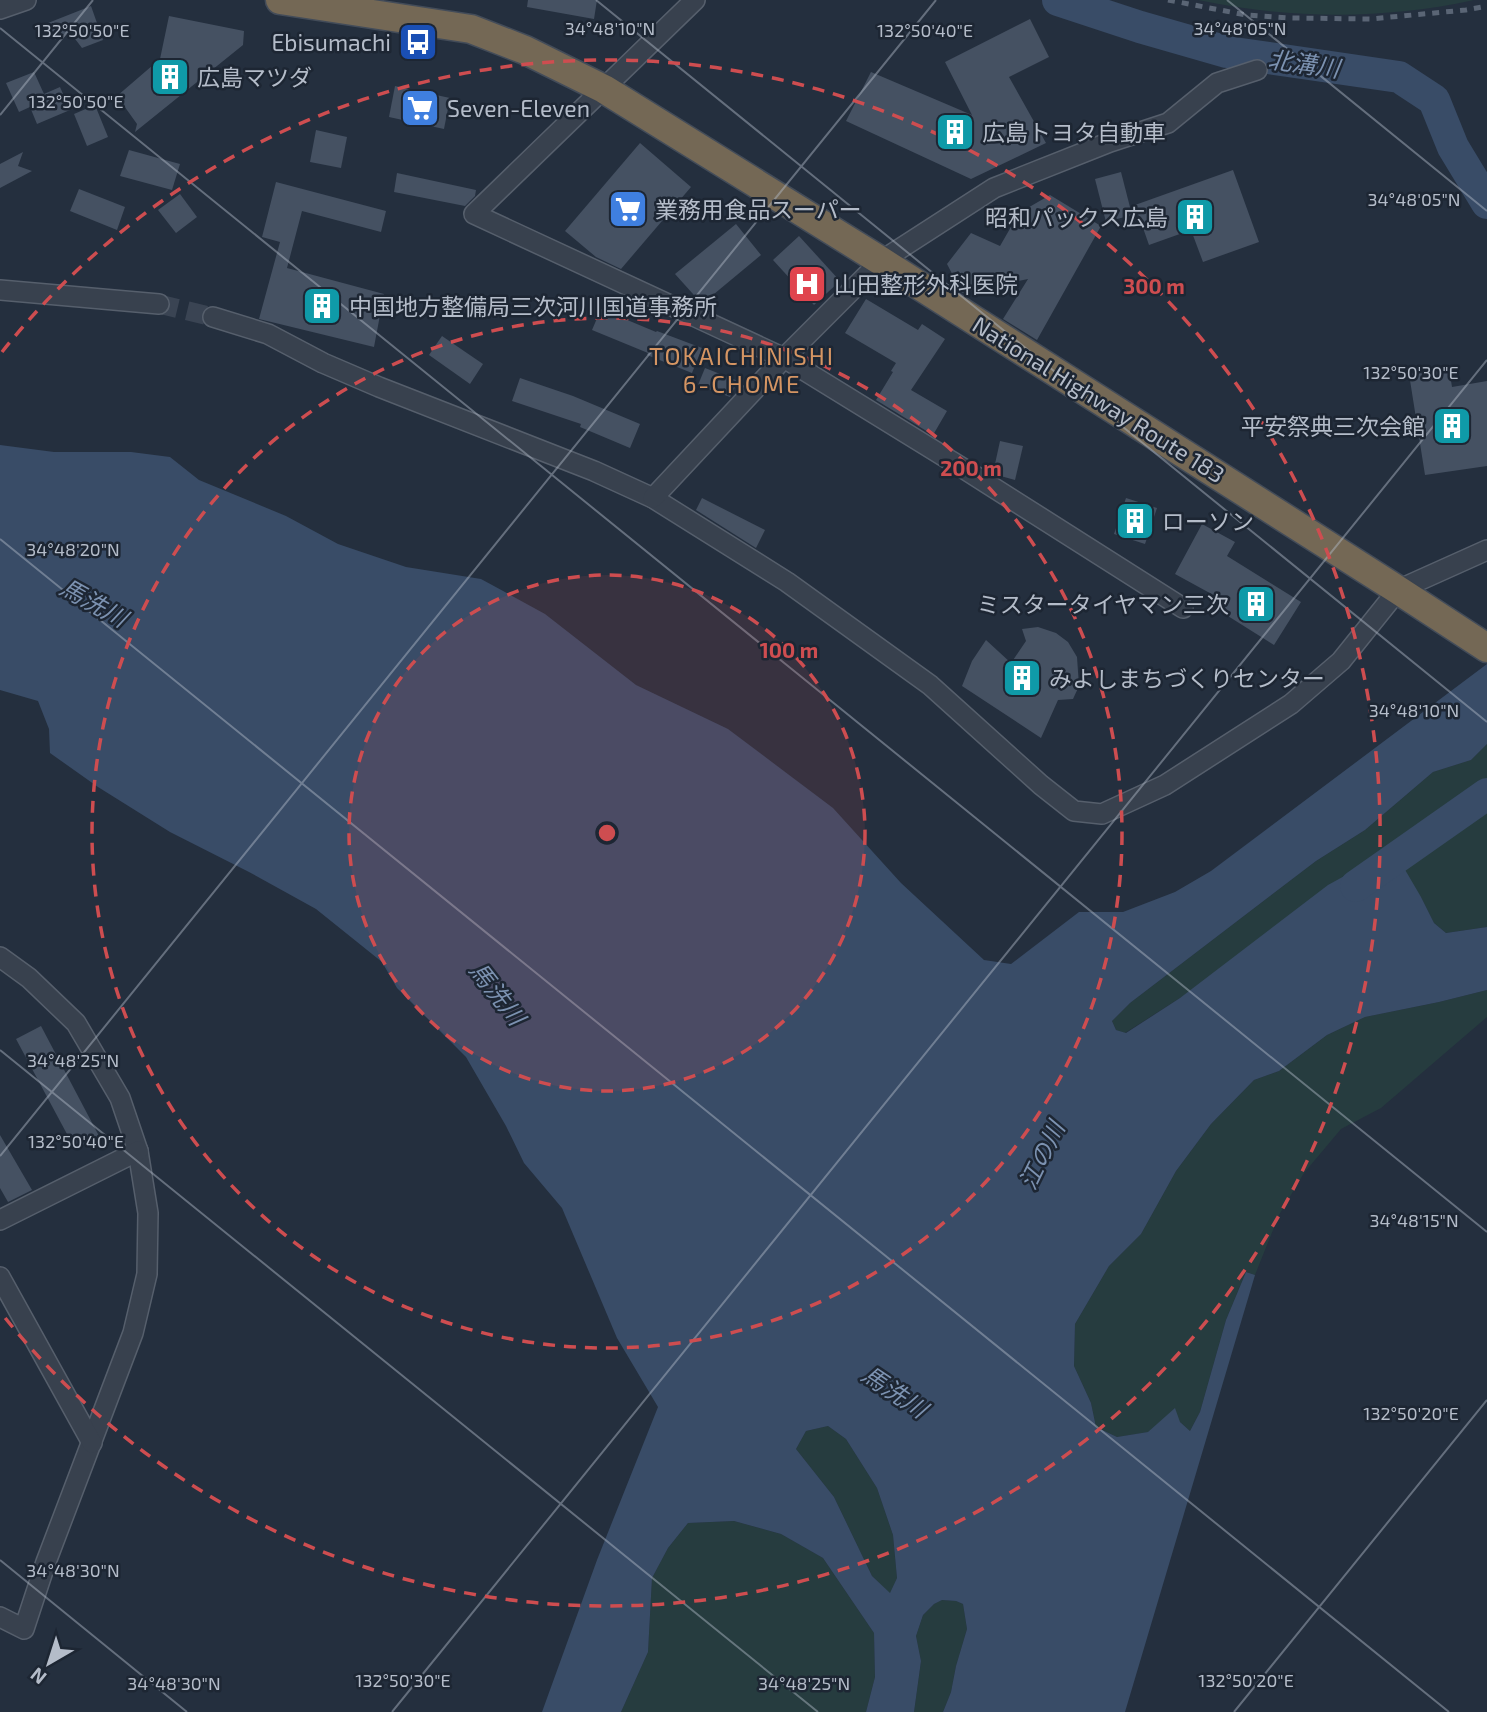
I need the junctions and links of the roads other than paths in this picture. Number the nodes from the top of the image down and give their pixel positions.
1 (26, 0) edge
2 (280, 0) edge
3 (695, 0) edge
4 (0, 9) edge
5 (1257, 70) dead end
6 (604, 89) junction
7 (881, 261) junction
8 (0, 290) edge
9 (159, 304) tunnel mouth
10 (213, 317) tunnel mouth
11 (784, 358) junction
12 (653, 498) junction
13 (1487, 550) edge
14 (1398, 590) junction
15 (1183, 608) dead end
16 (1487, 648) edge
17 (0, 957) edge
18 (138, 1151) junction
19 (0, 1220) edge
20 (0, 1277) edge
21 (92, 1443) junction
22 (0, 1616) edge

1 - 4 street
2 - 6 highway, National Highway Route 183
3 - 6 street
5 - 7 street
6 - 7 highway, National Highway Route 183
6 - 11 street
7 - 11 street
7 - 14 highway, National Highway Route 183
8 - 9 street
10 - 12 street
11 - 12 street
11 - 15 street
12 - 14 street
13 - 14 street
14 - 16 highway, National Highway Route 183
17 - 18 street
18 - 19 street
18 - 21 street
20 - 21 street
21 - 22 street

